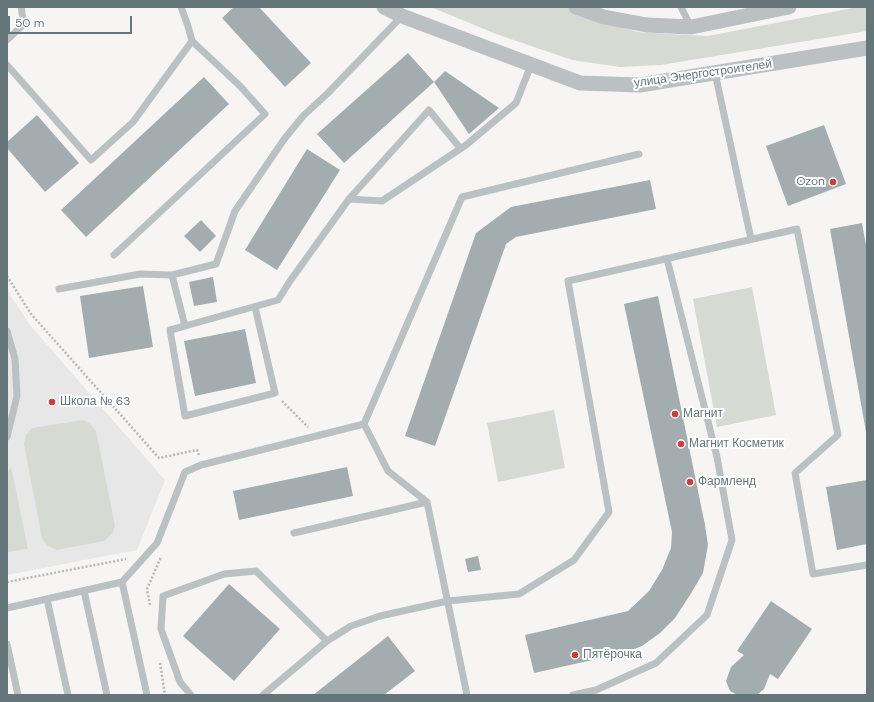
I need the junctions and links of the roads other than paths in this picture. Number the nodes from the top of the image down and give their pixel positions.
1 (21, 7) edge
2 (180, 7) edge
3 (384, 7) edge
4 (576, 7) edge
5 (681, 7) edge
6 (789, 7) edge
7 (402, 16) junction
8 (691, 27) junction
9 (7, 40) edge
10 (192, 41) junction
11 (867, 48) edge
12 (7, 65) edge
13 (531, 65) junction
14 (715, 73) junction
15 (460, 148) junction
16 (639, 154) dead end
17 (349, 199) junction
18 (751, 239) junction
19 (114, 254) dead end
20 (667, 258) junction
21 (172, 275) junction
22 (59, 289) dead end
23 (255, 306) junction
24 (185, 326) junction
25 (7, 331) edge
26 (364, 424) junction
27 (7, 437) edge
28 (427, 502) junction
29 (294, 533) dead end
30 (867, 566) edge
31 (122, 582) junction
32 (84, 591) junction
33 (47, 599) junction
34 (448, 601) junction
35 (7, 608) edge
36 (327, 641) junction
37 (7, 644) edge
38 (18, 695) edge
39 (68, 695) edge
40 (107, 695) edge
41 (147, 695) edge
42 (191, 695) edge
43 (263, 695) edge
44 (467, 695) edge
45 (574, 695) edge

1 - 9 lane
2 - 10 lane
3 - 7 street, улица Энергостроителей
4 - 8 street
5 - 8 lane
6 - 8 street
7 - 13 street, улица Энергостроителей
7 - 21 lane
10 - 12 lane
10 - 19 lane
11 - 14 street, улица Энергостроителей
13 - 14 street, улица Энергостроителей
13 - 15 lane
14 - 18 lane
15 - 17 lane
15 - 17 lane
16 - 26 lane
17 - 23 lane
18 - 20 lane
18 - 30 lane
20 - 34 lane
20 - 45 lane
21 - 22 lane
21 - 24 lane
23 - 24 lane
23 - 24 lane
25 - 27 lane
26 - 28 lane
26 - 31 lane
28 - 29 lane
28 - 34 lane
31 - 32 lane
31 - 41 lane
32 - 33 lane
32 - 40 lane
33 - 35 lane
33 - 39 lane
34 - 36 lane
34 - 44 lane
36 - 42 lane
36 - 43 lane
37 - 38 lane

